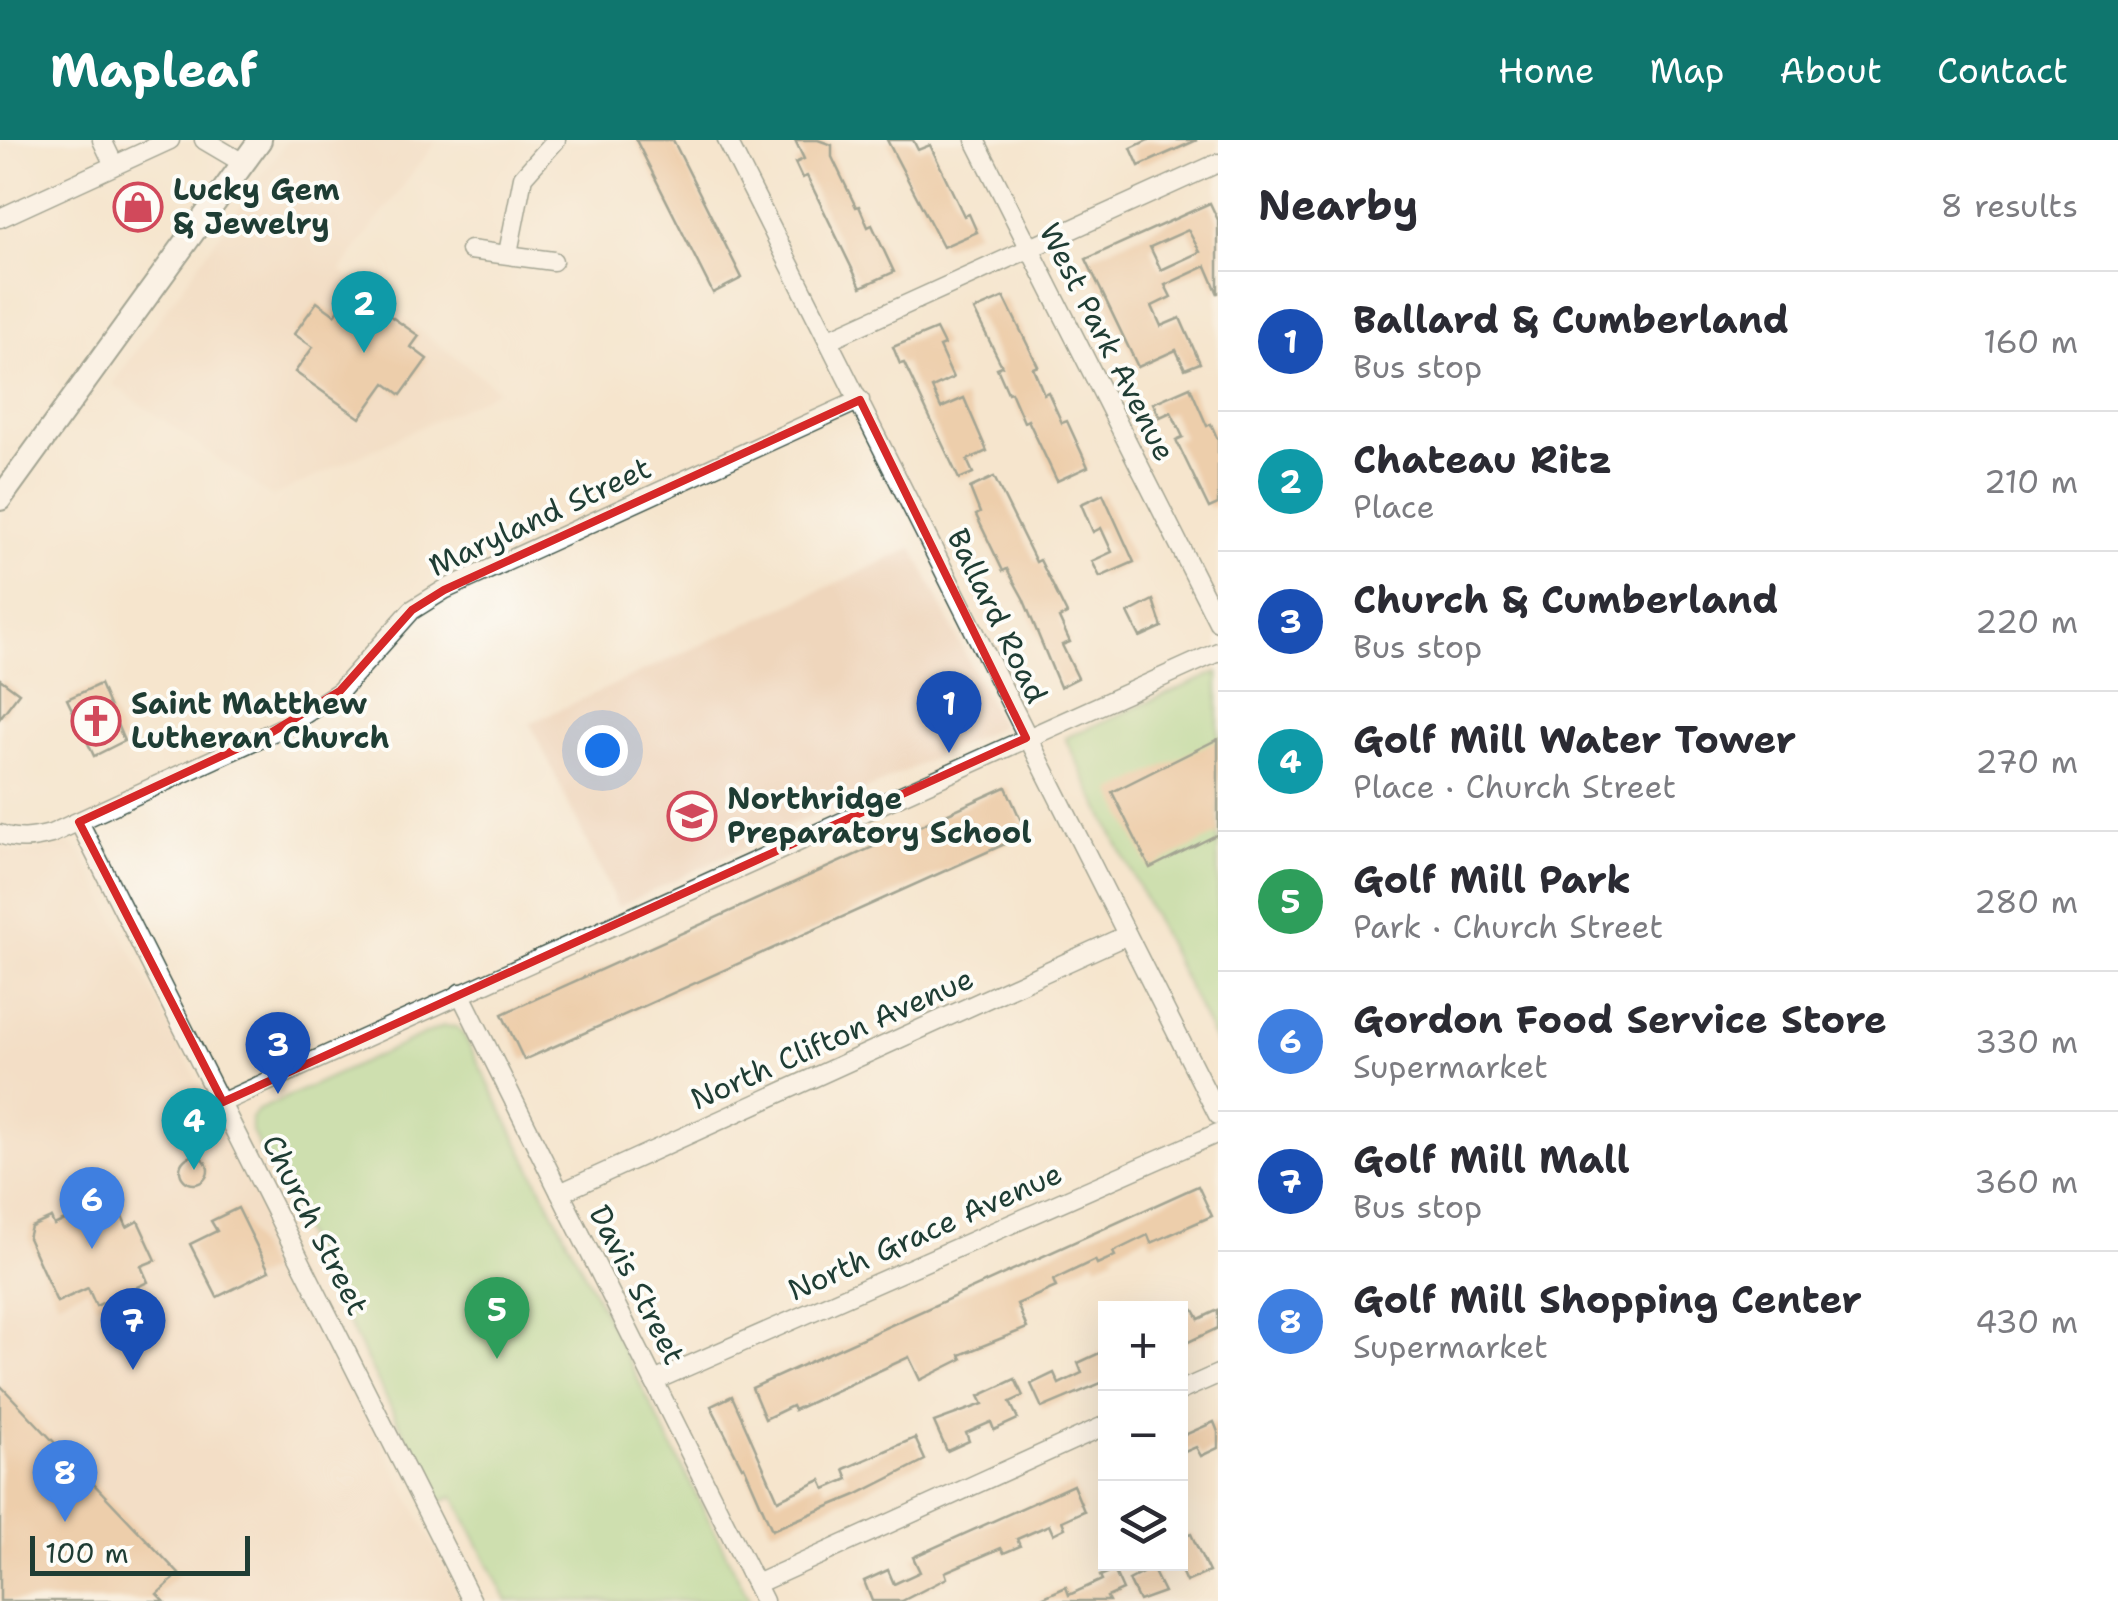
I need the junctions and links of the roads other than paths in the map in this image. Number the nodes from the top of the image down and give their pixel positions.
1 (102, 140) edge
2 (170, 140) edge
3 (204, 140) edge
4 (260, 140) edge
5 (556, 140) edge
6 (728, 140) edge
7 (975, 140) edge
8 (243, 163) junction
9 (114, 164) junction
10 (1218, 164) edge
11 (0, 218) edge
12 (1029, 248) junction
13 (470, 250) dead end
14 (508, 253) junction
15 (552, 260) dead end
16 (830, 339) junction
17 (860, 400) junction
18 (0, 499) edge
19 (1218, 622) edge
20 (1218, 652) edge
21 (1026, 738) junction
22 (79, 822) junction
23 (0, 834) edge
24 (1126, 935) junction
25 (460, 993) junction
26 (223, 1102) junction
27 (1218, 1115) edge
28 (1218, 1133) edge
29 (560, 1193) junction
30 (1218, 1374) edge
31 (654, 1381) junction
32 (1182, 1391) edge
33 (1098, 1430) edge
34 (760, 1593) edge
35 (472, 1601) edge

1 - 9 street
2 - 9 street
3 - 8 street
4 - 8 main road
5 - 14 street
6 - 16 street, Ballard Road
7 - 12 street, West Park Avenue
8 - 18 main road
9 - 11 street
10 - 12 street
12 - 16 street
12 - 19 street, West Park Avenue
13 - 14 street
14 - 15 street
16 - 17 street, Ballard Road
17 - 21 street, Ballard Road
17 - 22 street, Maryland Street
20 - 21 street
21 - 24 street, Ballard Road
21 - 25 street
22 - 23 street, Maryland Street
22 - 26 street, Church Street
24 - 27 street, Ballard Road
24 - 29 street, North Clifton Avenue
25 - 26 street
25 - 29 street, Davis Street
26 - 35 street, Church Street
28 - 31 street, North Grace Avenue
29 - 31 street, Davis Street
30 - 32 street
31 - 34 street, Davis Street
33 - 34 street

